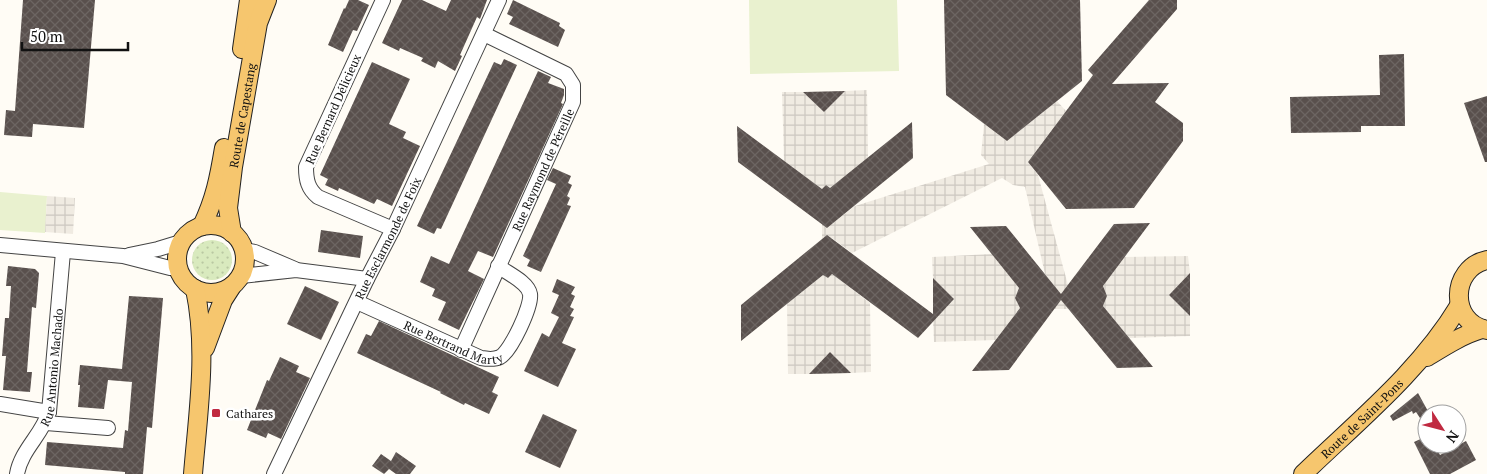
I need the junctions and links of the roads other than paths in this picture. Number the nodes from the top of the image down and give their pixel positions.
1 (249, 0) edge
2 (267, 0) edge
3 (383, 0) edge
4 (499, 0) edge
5 (484, 34) junction
6 (202, 226) junction
7 (393, 229) junction
8 (232, 233) junction
9 (182, 242) junction
10 (0, 245) edge
11 (244, 250) junction
12 (63, 252) junction
13 (123, 256) junction
14 (1487, 260) edge
15 (498, 266) junction
16 (178, 268) junction
17 (296, 270) junction
18 (367, 278) junction
19 (236, 281) junction
20 (194, 289) junction
21 (357, 302) junction
22 (1459, 306) junction
23 (1485, 330) edge
24 (461, 350) junction
25 (202, 358) junction
26 (1420, 361) junction
27 (0, 404) edge
28 (47, 417) junction
29 (108, 428) dead end
30 (17, 474) edge
31 (193, 474) edge
32 (274, 474) edge
33 (1303, 474) edge

1 - 6 main road, Route de Capestang
2 - 8 main road, Route de Capestang
3 - 7 street, Rue Bernard Délicieux
4 - 5 street, Rue Esclarmonde de Foix
5 - 7 street, Rue Esclarmonde de Foix
5 - 15 street, Rue Raymond de Péreille
6 - 8 main road
6 - 9 main road
7 - 18 street, Rue Esclarmonde de Foix
8 - 11 main road
9 - 13 street
9 - 16 main road
10 - 12 street
11 - 17 street
11 - 19 main road
12 - 13 street
12 - 28 street, Rue Antonio Machado
13 - 16 street
14 - 22 main road
15 - 24 street, Rue Raymond de Péreille
15 - 24 street, Rue Bertrand Marty
16 - 20 main road
17 - 18 street
17 - 19 street
18 - 21 street, Rue Esclarmonde de Foix
19 - 20 main road
19 - 25 main road
20 - 25 main road
21 - 24 street, Rue Bertrand Marty
21 - 32 street, Rue Esclarmonde de Foix
22 - 23 main road
22 - 26 main road, Route de Saint-Pons
23 - 26 main road, Route de Saint-Pons
25 - 31 main road
26 - 33 main road, Route de Saint-Pons
27 - 28 street
28 - 29 street
28 - 30 street, Rue Antonio Machado

